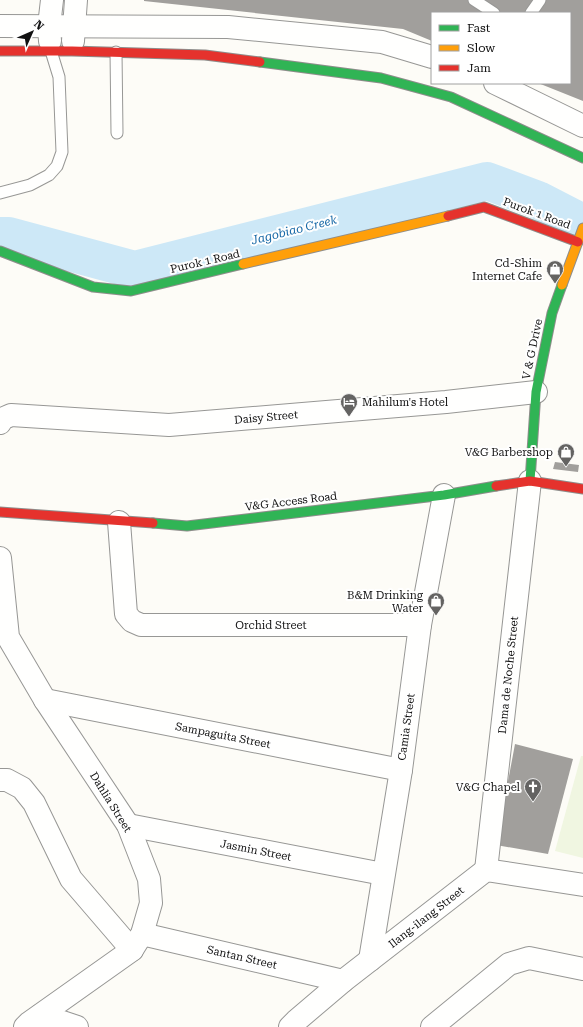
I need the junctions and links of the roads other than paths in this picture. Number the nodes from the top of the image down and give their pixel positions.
1 (52, 0) edge
2 (76, 0) edge
3 (474, 0) edge
4 (540, 0) edge
5 (492, 12) edge
6 (532, 12) edge
7 (0, 26) edge
8 (50, 26) junction
9 (74, 26) junction
10 (0, 51) edge
11 (62, 51) junction
12 (116, 52) junction
13 (431, 57) edge
14 (497, 84) edge
15 (583, 126) edge
16 (117, 133) dead end
17 (583, 158) edge
18 (0, 193) edge
19 (582, 230) edge
20 (0, 252) edge
21 (578, 253) edge
22 (536, 392) junction
23 (0, 423) edge
24 (530, 481) junction
25 (583, 489) edge
26 (444, 495) junction
27 (0, 512) edge
28 (119, 522) junction
29 (0, 558) edge
30 (420, 625) junction
31 (45, 700) junction
32 (400, 770) junction
33 (0, 780) edge
34 (128, 825) junction
35 (486, 870) junction
36 (383, 874) junction
37 (583, 885) edge
38 (137, 942) junction
39 (370, 960) junction
40 (583, 969) edge
41 (343, 981) junction
42 (33, 1021) edge
43 (77, 1027) edge
44 (290, 1027) edge
45 (432, 1027) edge

1 - 8 street
2 - 9 street
3 - 5 lane
4 - 6 lane
7 - 8 street
8 - 9 street
8 - 11 street
9 - 11 street
9 - 13 street
10 - 11 street
11 - 12 street
11 - 18 lane
12 - 16 lane
12 - 17 street
14 - 15 street
19 - 21 street, V & G Drive
20 - 21 street, Purok 1 Road
21 - 22 street, V & G Drive
22 - 23 street, Daisy Street
22 - 24 street, V & G Drive
24 - 25 street, V&G Access Road
24 - 26 street, V&G Access Road
24 - 35 street, Dama de Noche Street
26 - 28 street, V&G Access Road
26 - 30 street, Camia Street
27 - 28 street, V&G Access Road
28 - 30 street, Orchid Street
29 - 31 street, Dahlia Street
30 - 32 street, Camia Street
31 - 32 street, Sampaguita Street
31 - 34 street, Dahlia Street
32 - 36 street, Camia Street
33 - 38 street
34 - 36 street, Jasmin Street
34 - 38 street, Dahlia Street
35 - 37 street
35 - 39 street, Ilang-ilang Street
36 - 39 street, Camia Street
38 - 41 street, Santan Street
38 - 42 street
39 - 41 street, Ilang-ilang Street
40 - 45 street
41 - 44 street, Ilang-ilang Street
42 - 43 street

